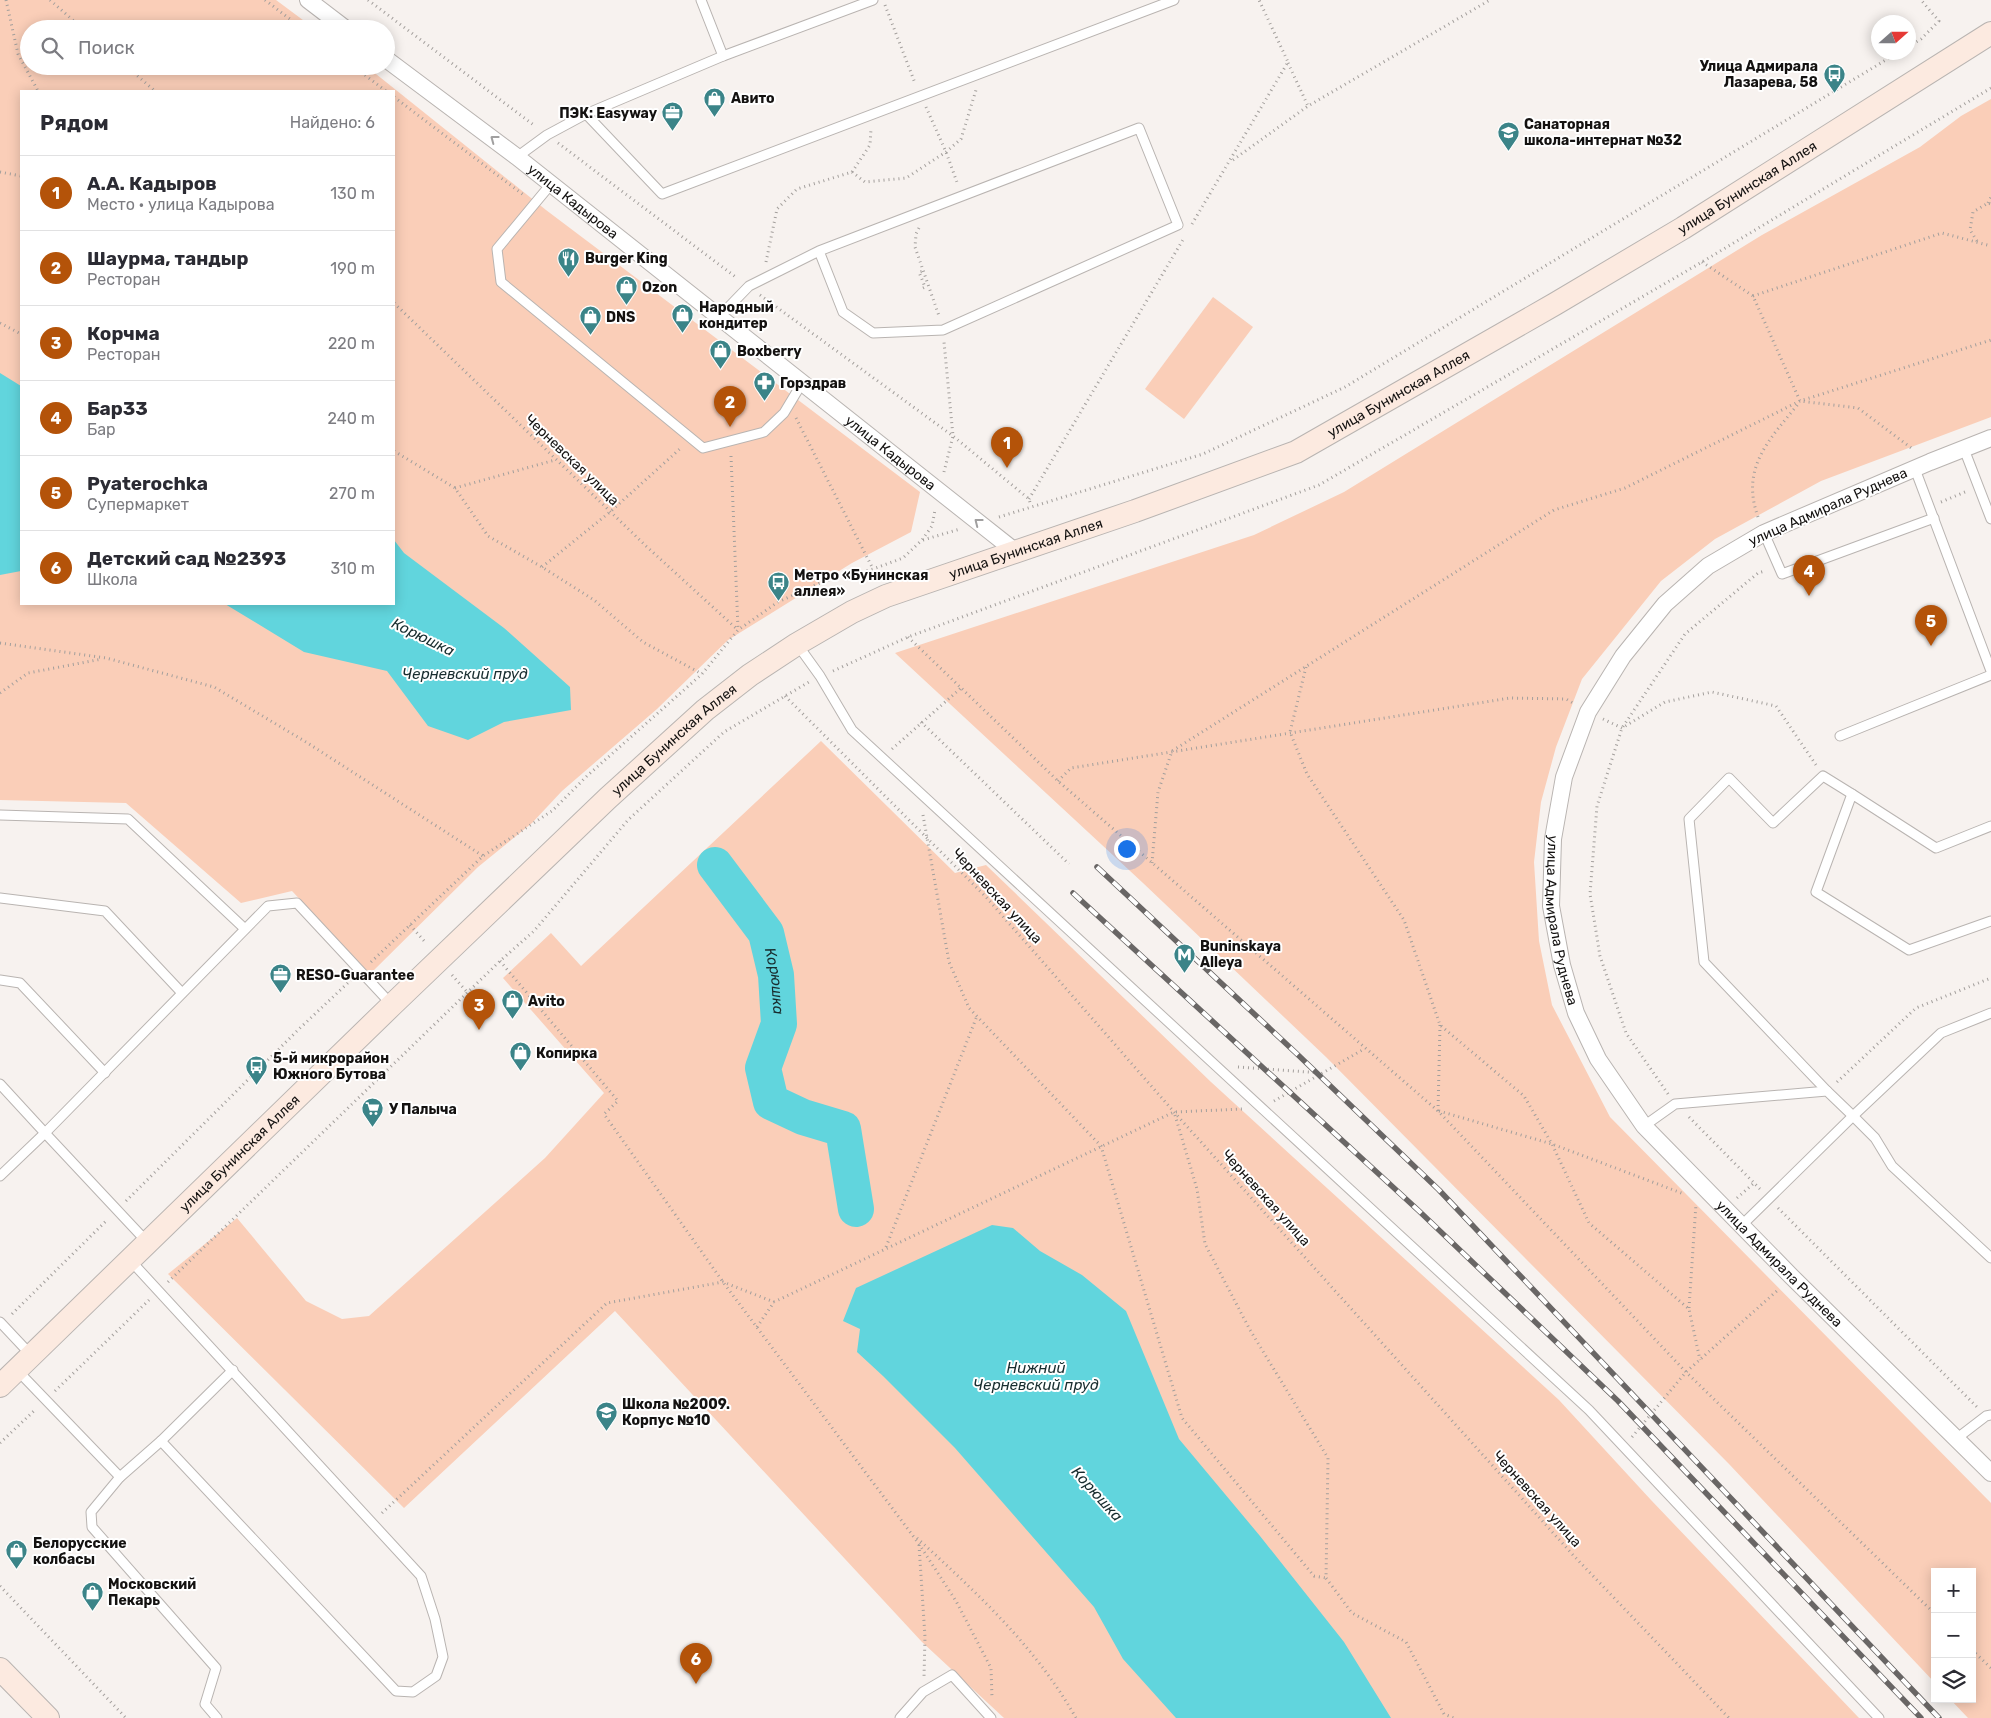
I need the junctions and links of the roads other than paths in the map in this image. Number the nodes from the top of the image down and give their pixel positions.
1 (308, 0) edge
2 (701, 0) edge
3 (873, 0) edge
4 (1174, 0) edge
5 (334, 20) edge
6 (1991, 34) edge
7 (723, 56) junction
8 (395, 66) edge
9 (586, 114) junction
10 (517, 157) junction
11 (551, 184) junction
12 (819, 251) junction
13 (719, 317) junction
14 (802, 383) junction
15 (1991, 438) edge
16 (1964, 449) junction
17 (1915, 469) junction
18 (1988, 501) edge
19 (1934, 518) junction
20 (1991, 519) edge
21 (1764, 533) junction
22 (1016, 552) junction
23 (796, 644) junction
24 (1991, 671) edge
25 (1991, 675) edge
26 (1840, 736) dead end
27 (1852, 794) junction
28 (0, 815) edge
29 (1991, 826) edge
30 (0, 898) edge
31 (1991, 921) edge
32 (245, 929) junction
33 (0, 980) edge
34 (182, 993) junction
35 (392, 1005) junction
36 (1991, 1013) edge
37 (105, 1072) junction
38 (0, 1084) edge
39 (1827, 1091) junction
40 (1854, 1116) junction
41 (1644, 1126) junction
42 (46, 1133) junction
43 (0, 1176) edge
44 (1742, 1225) junction
45 (148, 1243) junction
46 (1991, 1258) edge
47 (130, 1260) junction
48 (1, 1323) edge
49 (24, 1362) junction
50 (233, 1370) junction
51 (0, 1386) edge
52 (1988, 1415) edge
53 (1956, 1439) junction
54 (161, 1441) junction
55 (1991, 1473) edge
56 (120, 1477) junction
57 (0, 1669) edge
58 (48, 1718) edge
59 (217, 1718) edge
60 (900, 1718) edge
61 (991, 1718) edge
62 (1879, 1718) edge

1 - 5 street
2 - 7 lane
3 - 7 lane
4 - 9 lane
6 - 22 street, улица Бунинская Аллея
7 - 9 lane
10 -> 8 street, улица Кадырова
9 - 10 lane
10 - 11 street, улица Кадырова
11 - 13 street, улица Кадырова
11 - 14 lane
12 - 12 lane
12 - 13 lane
13 - 14 street, улица Кадырова
22 -> 14 street, улица Кадырова
15 - 16 street, улица Адмирала Руднева
16 - 17 street, улица Адмирала Руднева
16 - 18 lane
17 - 19 lane
17 - 21 street, улица Адмирала Руднева
18 - 20 lane
19 - 21 lane
19 - 24 lane
21 - 41 street, улица Адмирала Руднева
22 - 23 street, улица Бунинская Аллея
23 - 35 street, улица Бунинская Аллея
23 - 62 lane
25 - 26 lane
27 - 29 lane
27 - 31 lane
27 - 39 lane
28 - 32 lane
30 - 34 lane
32 - 34 lane
32 - 35 lane
33 - 37 lane
34 - 37 lane
35 - 45 street, улица Бунинская Аллея
36 - 40 lane
37 - 42 lane
38 - 42 lane
39 - 40 lane
39 - 41 lane
40 - 44 lane
40 - 46 lane
41 - 44 street, улица Адмирала Руднева
42 - 43 lane
42 - 45 lane
44 - 53 street, улица Адмирала Руднева
45 - 47 street, улица Бунинская Аллея
47 - 49 street, улица Бунинская Аллея
47 - 50 lane
48 - 49 lane
49 - 51 street, улица Бунинская Аллея
49 - 56 lane
50 - 54 lane
50 - 54 lane
52 - 53 lane
53 - 55 street, улица Адмирала Руднева
54 - 56 lane
56 - 59 lane
57 - 58 street
60 - 61 lane

